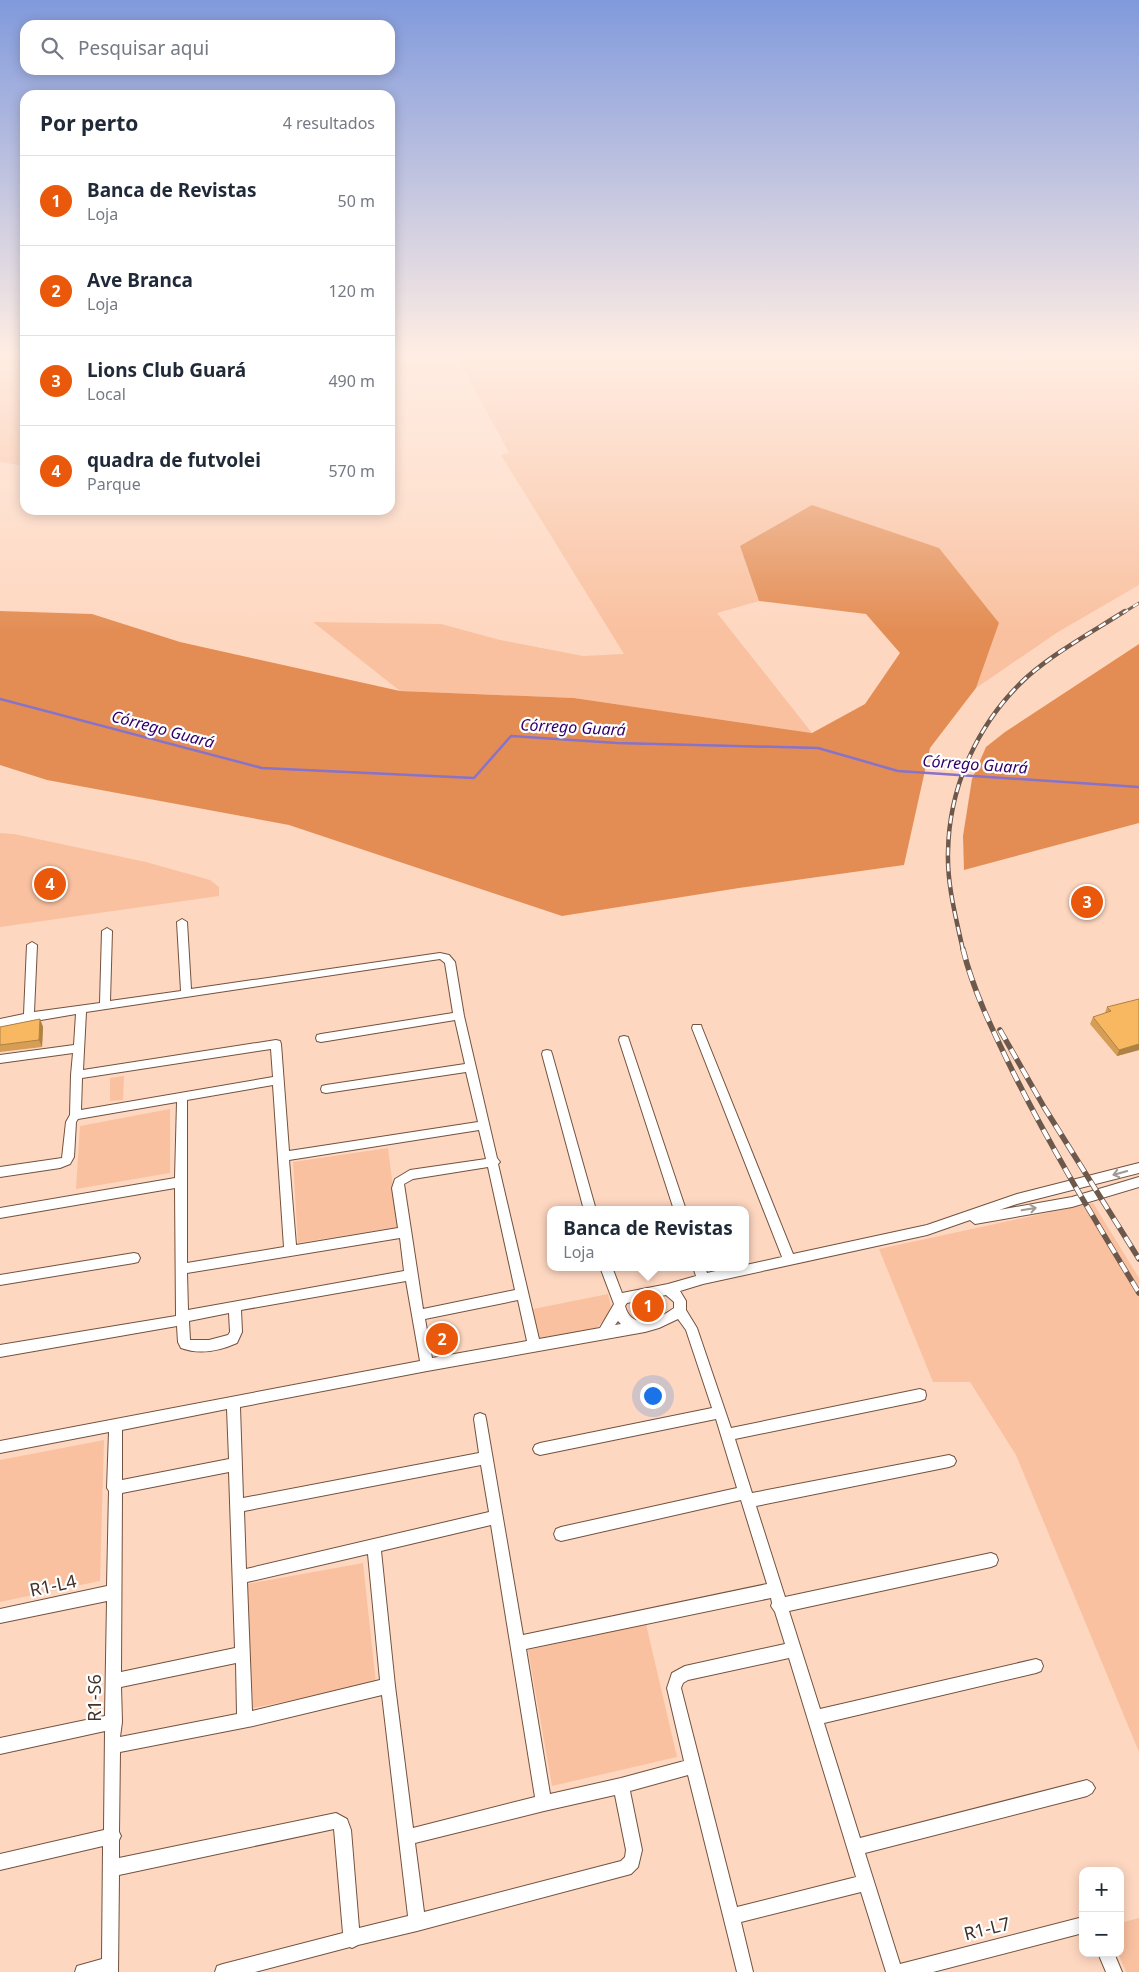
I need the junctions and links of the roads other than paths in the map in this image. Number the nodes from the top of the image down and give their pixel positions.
1 (182, 922) dead end
2 (107, 932) dead end
3 (32, 945) dead end
4 (186, 994) junction
5 (105, 1006) junction
6 (81, 1010) junction
7 (459, 1016) junction
8 (29, 1017) junction
9 (0, 1023) edge
10 (697, 1028) dead end
11 (321, 1038) dead end
12 (624, 1040) dead end
13 (78, 1048) junction
14 (547, 1054) dead end
15 (0, 1059) edge
16 (470, 1067) junction
17 (76, 1074) junction
18 (279, 1080) junction
19 (326, 1089) dead end
20 (182, 1097) junction
21 (75, 1115) junction
22 (483, 1125) junction
23 (285, 1156) junction
24 (494, 1162) junction
25 (1139, 1168) edge
26 (0, 1172) edge
27 (181, 1182) junction
28 (1139, 1182) edge
29 (589, 1206) edge
30 (679, 1206) edge
31 (0, 1213) edge
32 (947, 1224) junction
33 (404, 1232) junction
34 (290, 1250) junction
35 (134, 1258) dead end
36 (790, 1261) junction
37 (749, 1267) edge
38 (180, 1269) junction
39 (607, 1271) edge
40 (716, 1271) edge
41 (701, 1273) edge
42 (411, 1275) junction
43 (0, 1280) edge
44 (668, 1289) junction
45 (522, 1294) junction
46 (235, 1306) junction
47 (619, 1306) junction
48 (680, 1311) junction
49 (418, 1314) junction
50 (182, 1319) junction
51 (637, 1327) junction
52 (604, 1332) junction
53 (534, 1346) junction
54 (0, 1351) edge
55 (427, 1365) junction
56 (920, 1395) dead end
57 (233, 1402) junction
58 (720, 1412) junction
59 (480, 1419) dead end
60 (116, 1425) junction
61 (727, 1435) junction
62 (0, 1448) edge
63 (540, 1449) dead end
64 (487, 1458) junction
65 (949, 1461) dead end
66 (235, 1464) junction
67 (114, 1488) junction
68 (745, 1497) junction
69 (236, 1506) junction
70 (497, 1517) junction
71 (561, 1534) dead end
72 (374, 1546) junction
73 (991, 1560) dead end
74 (240, 1577) junction
75 (774, 1590) junction
76 (114, 1592) junction
77 (778, 1606) junction
78 (0, 1616) edge
79 (518, 1643) junction
80 (793, 1650) junction
81 (243, 1654) junction
82 (1036, 1666) dead end
83 (114, 1681) junction
84 (388, 1686) junction
85 (815, 1718) junction
86 (245, 1719) junction
87 (114, 1722) junction
88 (0, 1746) edge
89 (114, 1746) junction
90 (693, 1766) junction
91 (621, 1786) junction
92 (1087, 1788) dead end
93 (544, 1802) junction
94 (113, 1836) junction
95 (408, 1837) junction
96 (856, 1847) junction
97 (0, 1862) edge
98 (112, 1868) junction
99 (866, 1883) junction
100 (732, 1916) junction
101 (418, 1922) junction
102 (1079, 1926) edge
103 (352, 1940) junction
104 (1108, 1957) edge
105 (111, 1969) edge
106 (83, 1972) edge
107 (223, 1972) edge
108 (745, 1972) edge
109 (894, 1972) edge
110 (901, 1972) edge
111 (1114, 1972) edge

1 - 4 street
2 - 5 street
3 - 8 street
4 - 5 street
4 - 7 street
5 - 6 street
6 - 8 street
6 - 13 street
7 - 11 street
7 - 16 street
8 - 9 street
10 - 36 street
12 - 30 street
13 - 15 street
13 - 17 street
14 - 29 street
16 - 19 street
16 - 22 street
17 - 18 street
17 - 21 street
18 - 20 street
18 - 23 street
20 - 21 street
20 - 27 street
21 - 26 street
22 - 23 street
22 - 24 street
23 - 34 street
24 - 33 street
24 - 45 street
25 -> 32 street
27 - 31 street
27 - 38 street
32 -> 28 street
32 - 36 street
33 - 34 street
33 - 42 street
34 - 38 street
35 - 43 street
36 - 37 street
38 - 50 street
39 - 47 street
40 - 41 street
41 - 44 street
42 - 46 street
42 - 49 street
44 - 47 street
44 - 48 street
45 - 49 street
45 - 53 street
46 - 50 street
46 - 50 street
47 - 51 street
47 - 52 street
48 - 51 street
48 - 58 street
49 - 55 street
50 - 54 street
51 - 52 street
52 - 53 street
53 - 55 street
55 - 57 street
56 - 61 street
57 - 60 street
57 - 66 street
58 - 61 street
58 - 63 street
59 - 64 street
60 - 62 street
60 - 67 street, R1-S6
61 - 68 street
64 - 69 street
64 - 70 street
65 - 68 street
66 - 67 street
66 - 69 street
67 - 76 street, R1-S6
68 - 71 street
68 - 75 street
69 - 74 street
70 - 72 street
70 - 79 street
72 - 74 street
72 - 84 street
73 - 77 street
74 - 81 street
75 - 77 street
75 - 79 street
76 - 78 street, R1-L4
76 - 83 street, R1-S6
77 - 80 street
79 - 93 street
80 - 85 street
80 - 90 street
81 - 83 street
81 - 86 street
82 - 85 street
83 - 87 street, R1-S6
84 - 86 street
84 - 95 street
85 - 96 street
86 - 89 street
87 - 88 street
87 - 89 street, R1-S6
89 - 94 street, R1-S6
90 - 91 street
90 - 100 street
91 - 93 street
91 - 101 street
92 - 96 street
93 - 95 street
94 - 97 street
94 - 98 street, R1-S6
95 - 101 street
96 - 99 street
98 - 103 street
98 - 105 street, R1-S6
99 - 100 street
99 - 109 street
100 - 108 street
101 - 103 street
102 - 110 street, R1-L7
103 - 107 street
104 - 111 street
105 - 106 street

